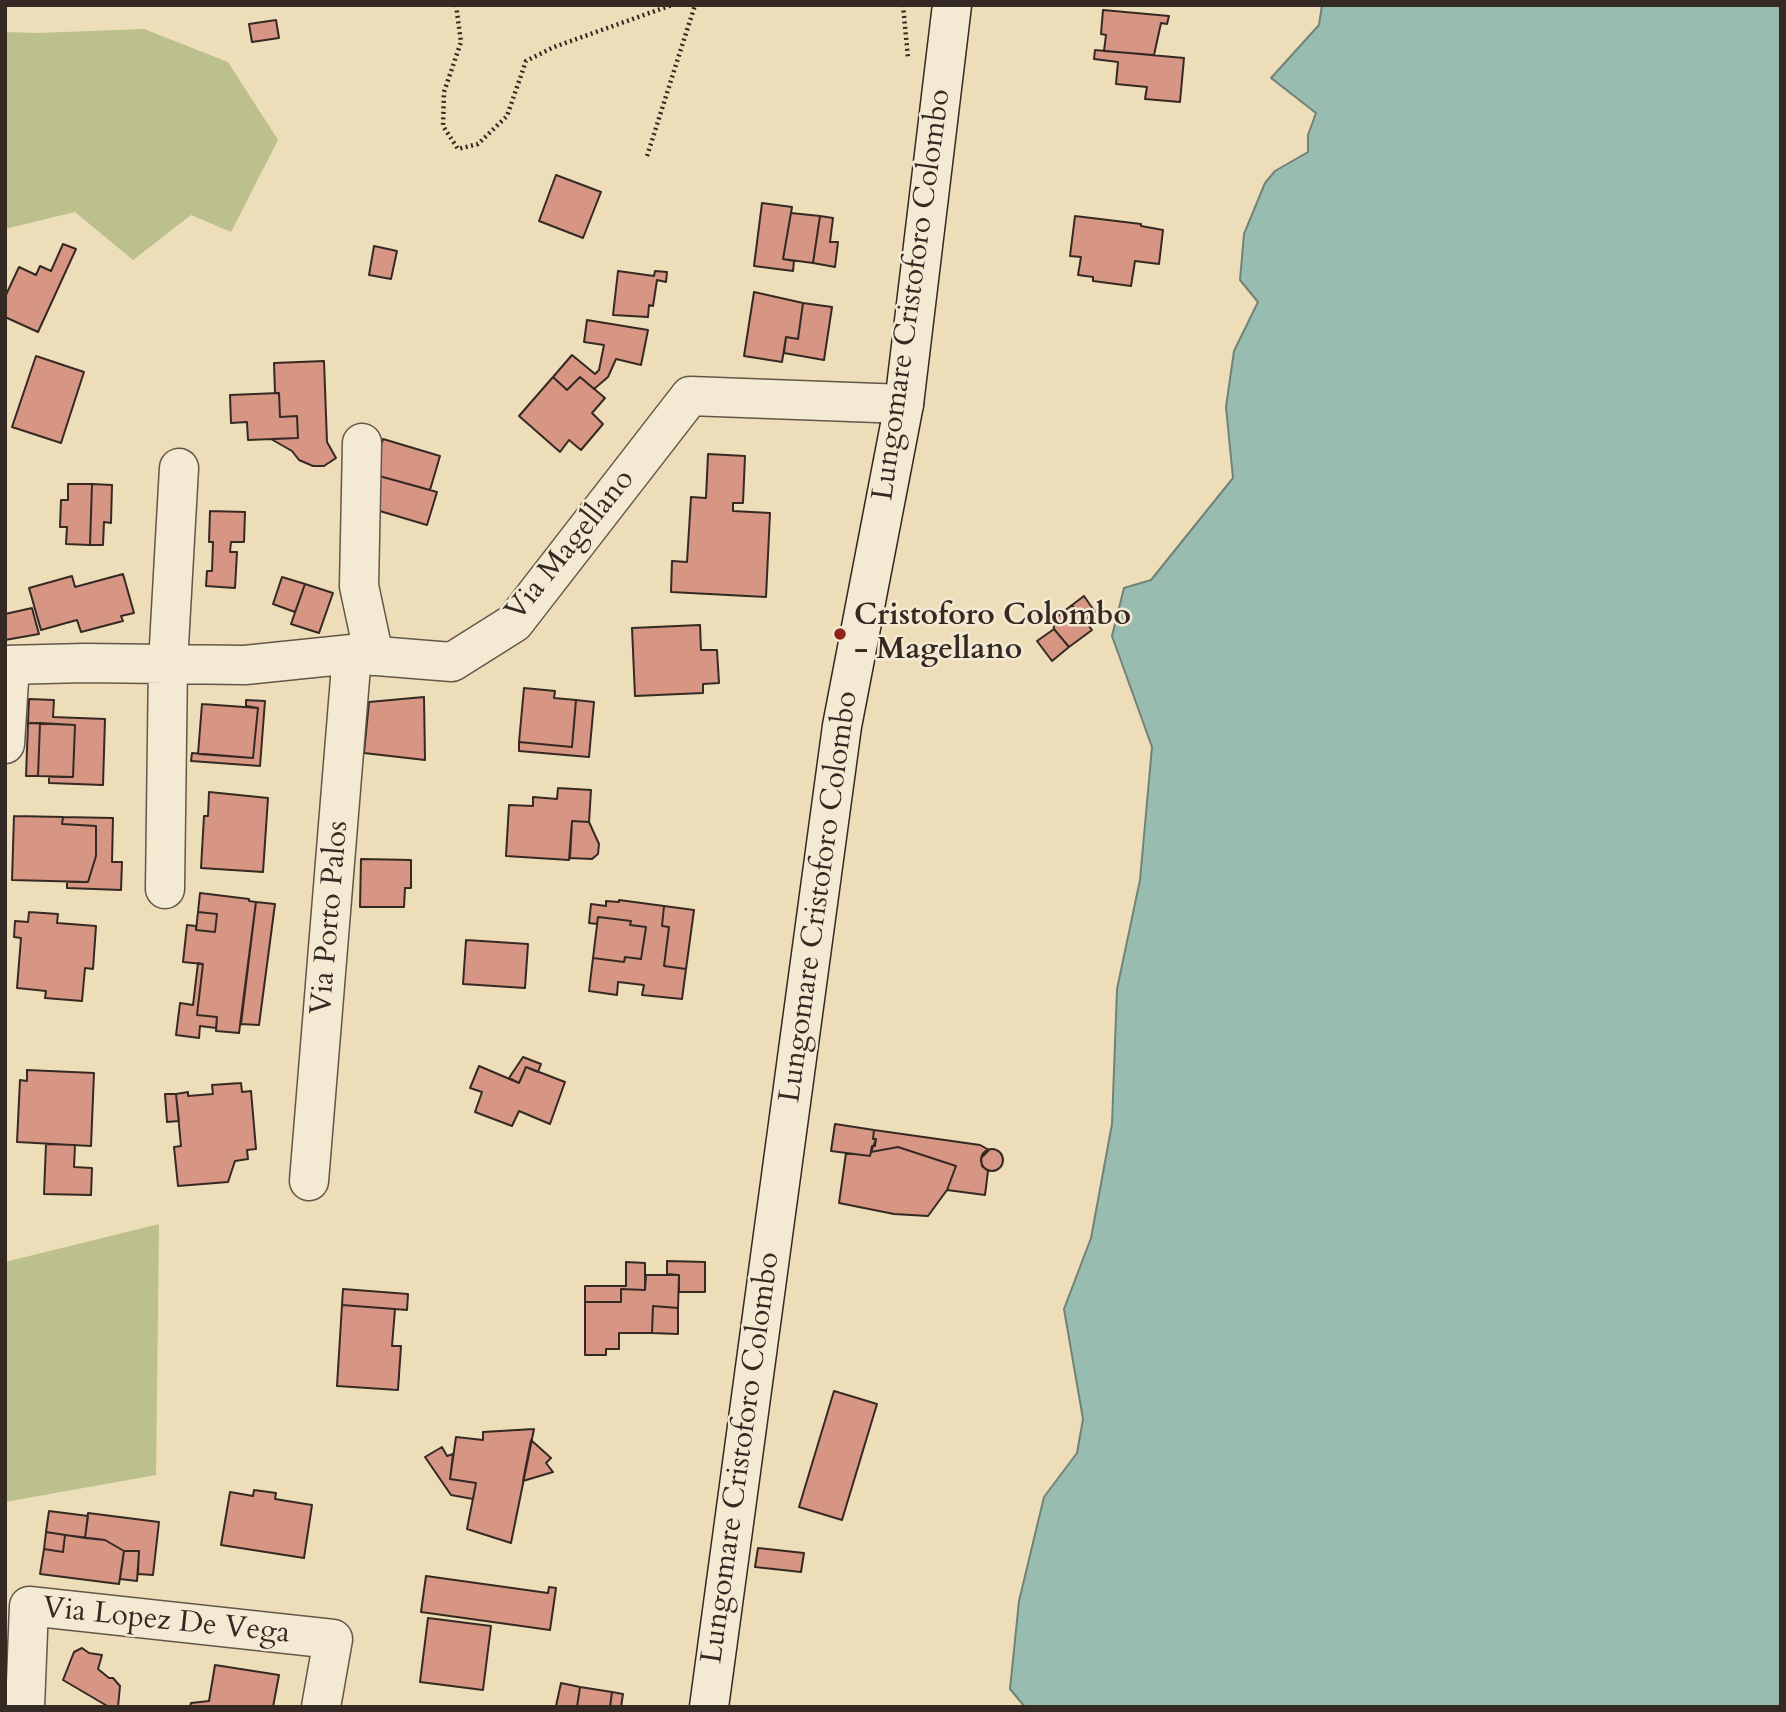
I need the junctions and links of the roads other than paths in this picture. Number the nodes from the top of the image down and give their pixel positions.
1 (952, 5) edge
2 (904, 404) junction
3 (362, 443) dead end
4 (180, 468) dead end
5 (363, 655) junction
6 (168, 663) junction
7 (7, 665) edge
8 (5, 744) edge
9 (165, 889) dead end
10 (309, 1181) dead end
11 (25, 1707) edge
12 (321, 1707) edge
13 (709, 1707) edge

1 - 2 street, Lungomare Cristoforo Colombo
2 - 5 street, Via Magellano
2 - 13 street, Lungomare Cristoforo Colombo
3 - 5 street, Via Porto Palos
4 - 6 street
5 - 6 street, Via Magellano
5 - 10 street, Via Porto Palos
6 - 7 street, Via Magellano
6 - 9 street
7 - 8 street
11 - 12 street, Via Lopez De Vega

